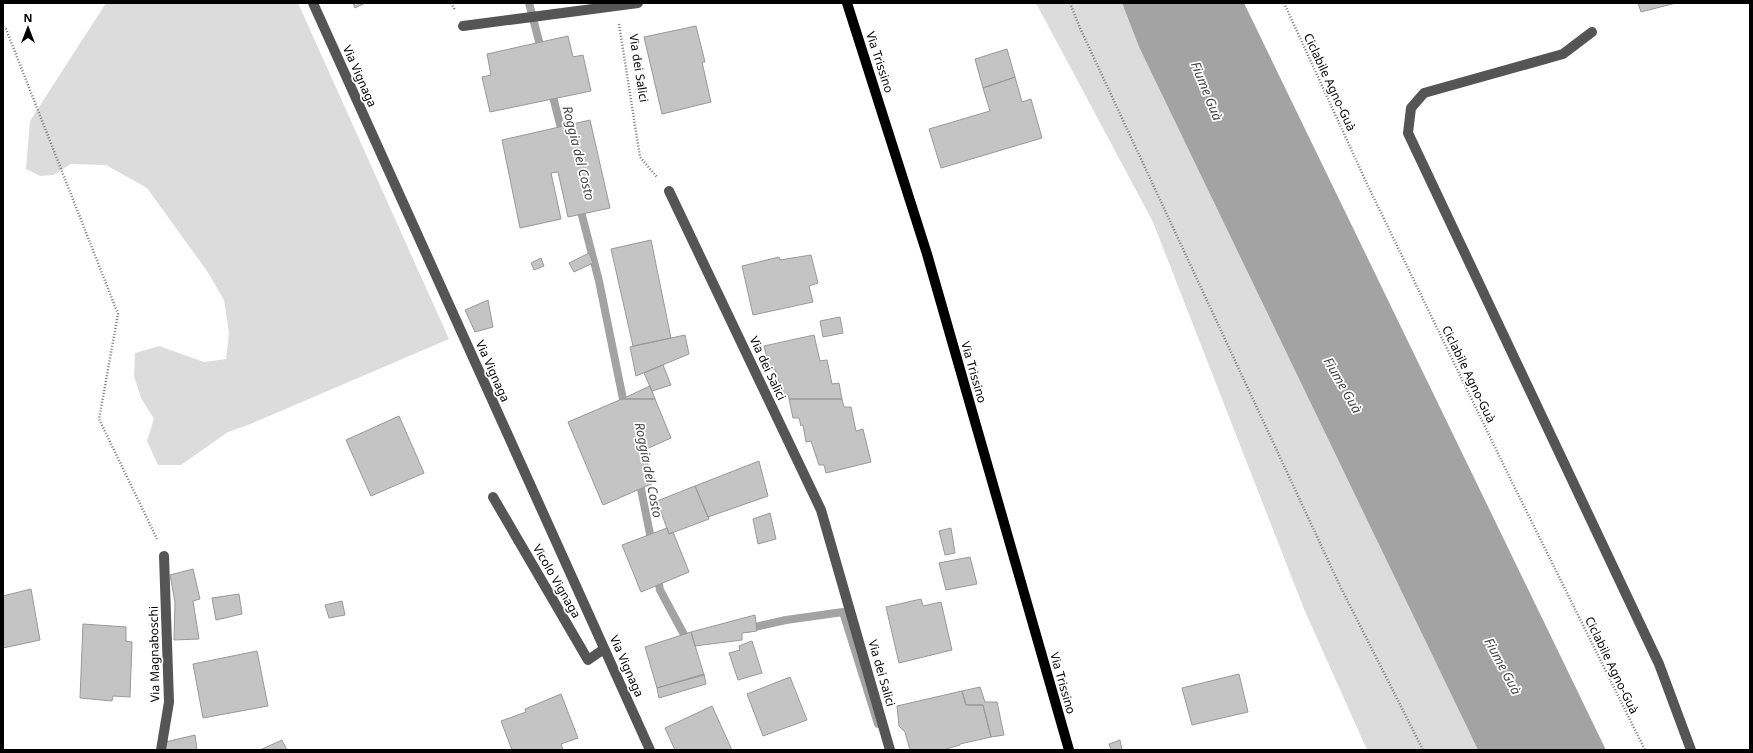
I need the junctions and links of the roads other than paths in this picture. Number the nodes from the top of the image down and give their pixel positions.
1 (313, 3) edge
2 (638, 3) edge
3 (847, 3) edge
4 (463, 26) dead end
5 (1592, 32) dead end
6 (669, 191) road end
7 (492, 497) dead end
8 (164, 556) road end
9 (604, 649) junction
10 (161, 750) edge
11 (650, 750) edge
12 (890, 750) edge
13 (1069, 750) edge
14 (1691, 750) edge

1 - 9 street, Via Vignaga
2 - 4 street
3 - 13 main road, Via Trissino
5 - 14 street
6 - 12 street, Via dei Salici
7 - 9 street, Vicolo Vignaga
8 - 10 street, Via Magnaboschi
9 - 11 street, Via Vignaga

